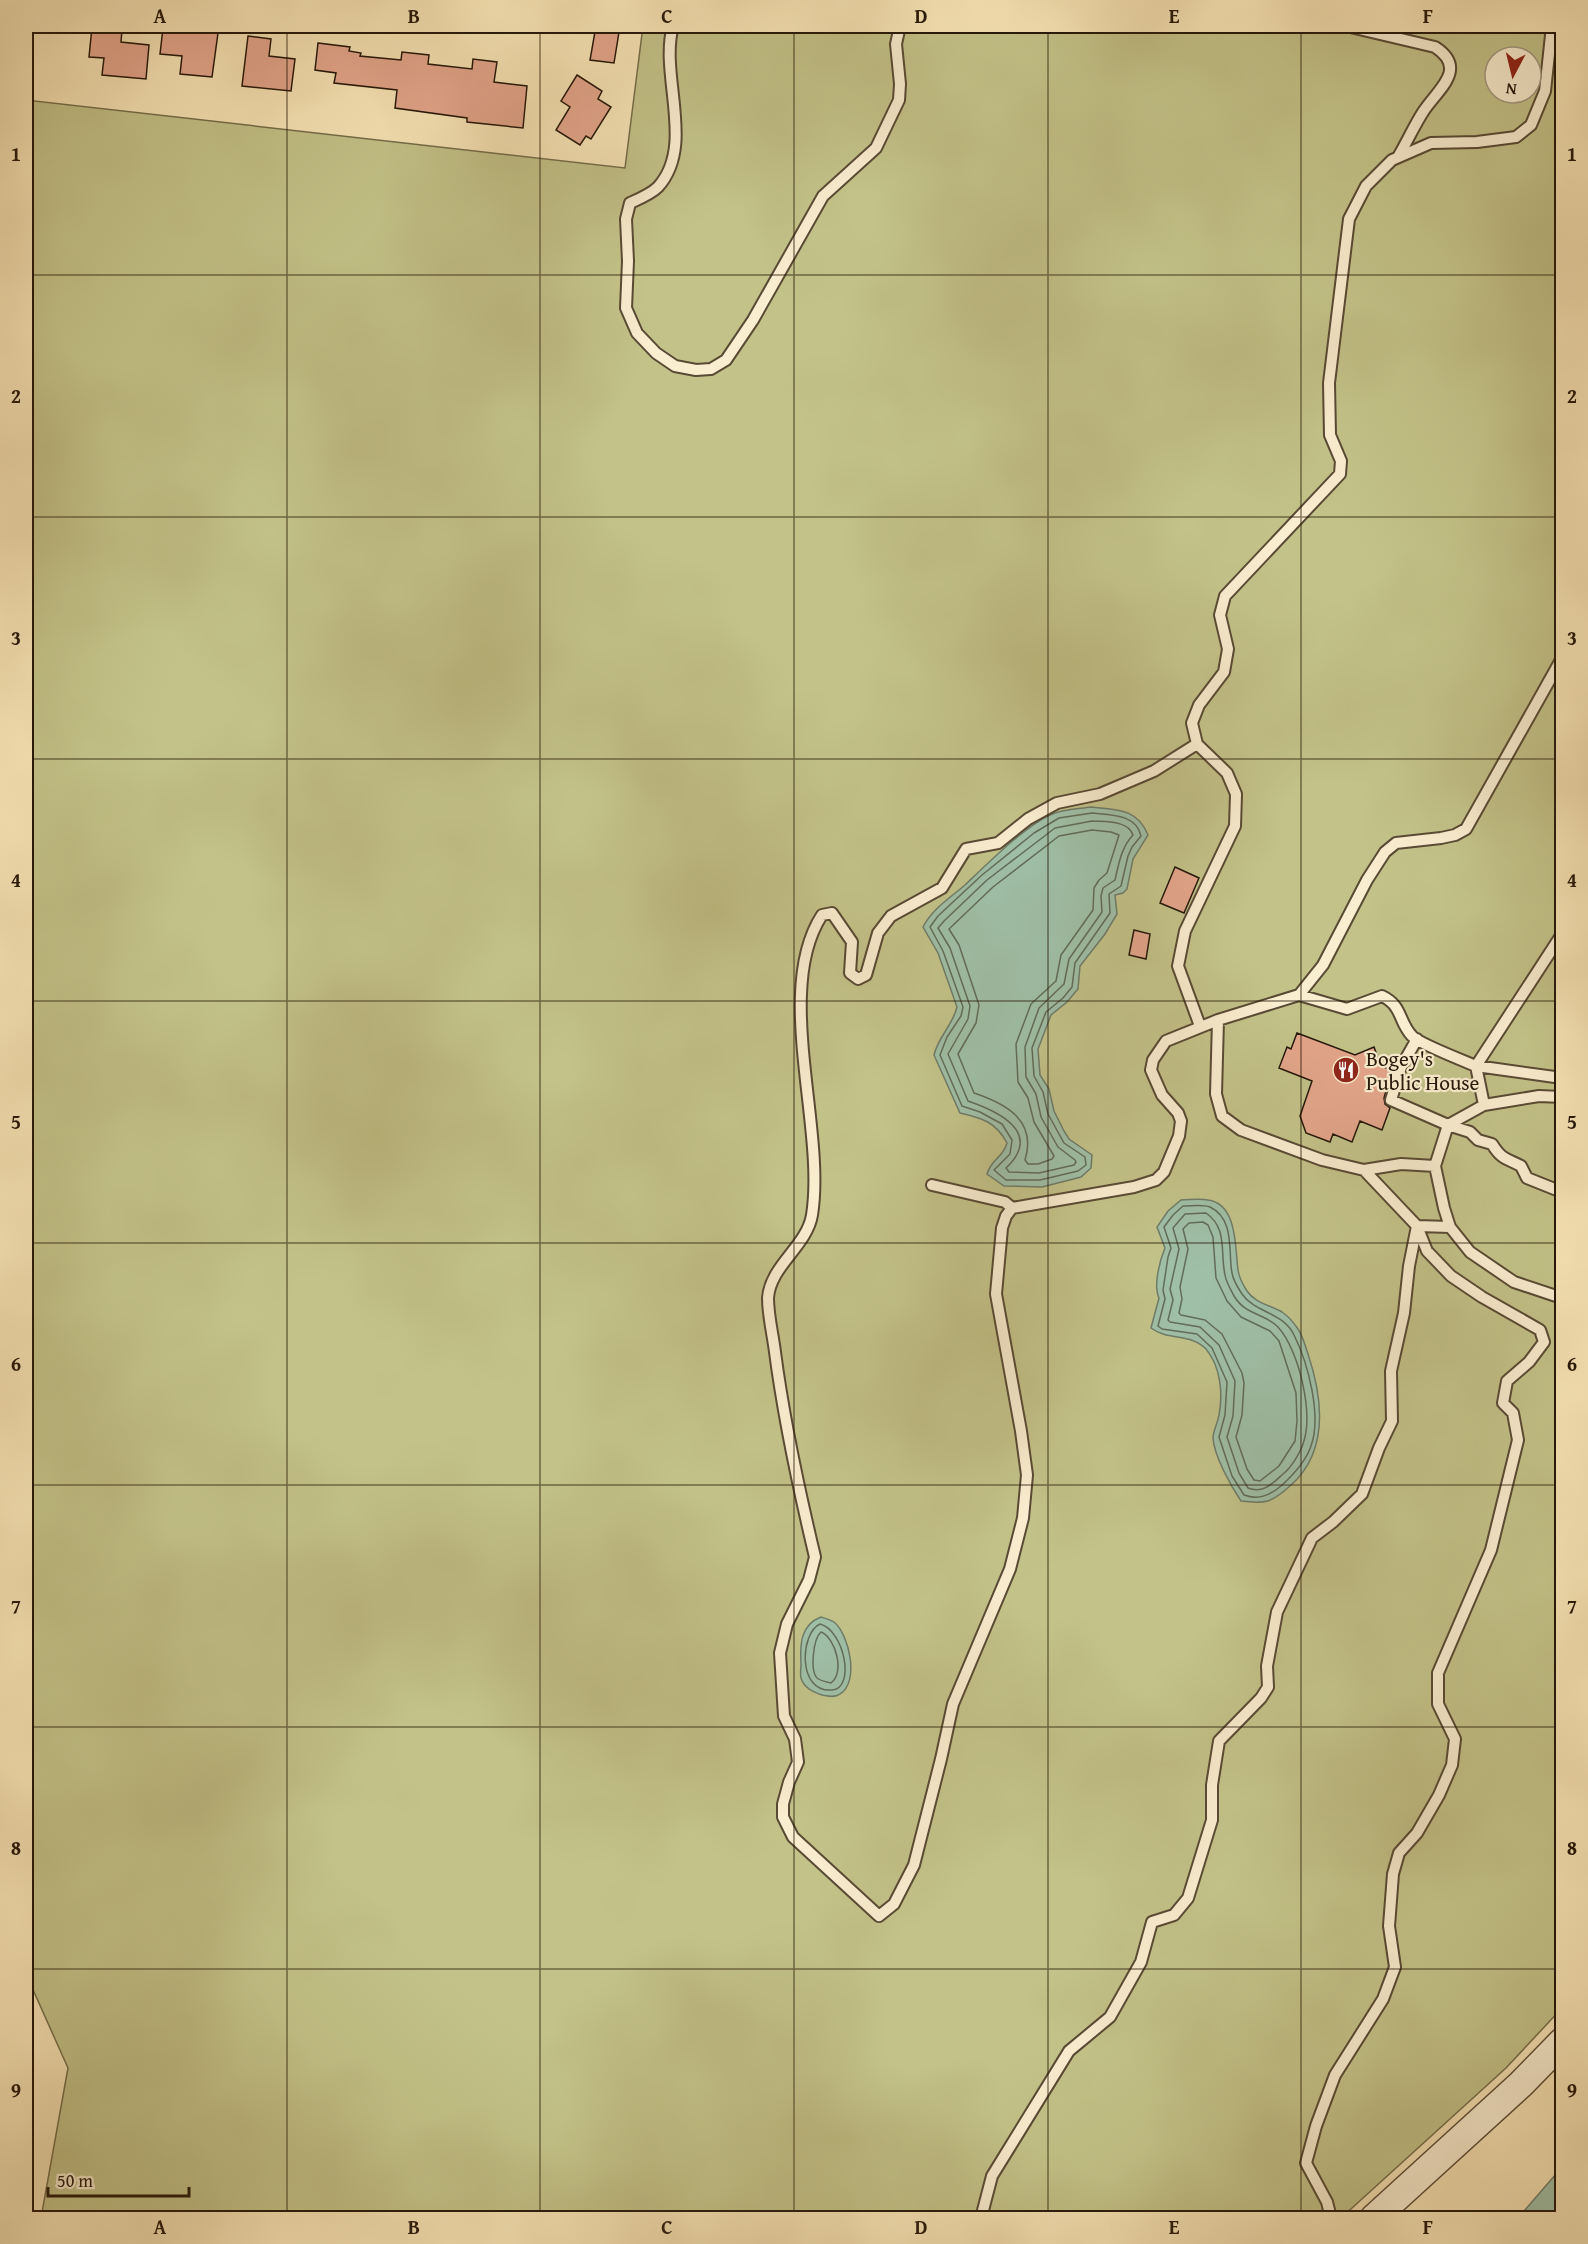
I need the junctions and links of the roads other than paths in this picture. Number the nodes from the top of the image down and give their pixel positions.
1 (673, 26) edge
2 (900, 26) edge
3 (1346, 26) edge
4 (1552, 26) edge
5 (1398, 157) junction
6 (1563, 658) edge
7 (1197, 744) junction
8 (1563, 934) edge
9 (1299, 995) junction
10 (1218, 1020) junction
11 (1200, 1026) junction
12 (1418, 1040) junction
13 (1476, 1066) junction
14 (1563, 1078) edge
15 (1563, 1097) edge
16 (1484, 1105) junction
17 (1448, 1125) junction
18 (1435, 1166) junction
19 (1364, 1170) junction
20 (932, 1185) dead end
21 (1563, 1192) edge
22 (1012, 1208) junction
23 (1417, 1226) junction
24 (1450, 1227) junction
25 (1563, 1298) edge
26 (1563, 2042) edge
27 (981, 2218) edge
28 (1331, 2218) edge
29 (1374, 2218) edge

1 - 2 lane
3 - 5 lane
4 - 5 lane
5 - 7 lane
6 - 9 lane
7 - 11 lane
7 - 22 lane
8 - 13 lane
9 - 10 lane
9 - 12 lane
10 - 11 lane
10 - 19 lane
11 - 22 lane
12 - 13 lane
12 - 17 lane
13 - 14 lane
13 - 16 lane
15 - 16 lane
16 - 17 lane
17 - 18 lane
17 - 21 lane
18 - 19 lane
18 - 24 lane
19 - 23 lane
20 - 22 lane
23 - 24 lane
23 - 27 lane
23 - 28 lane
24 - 25 lane
26 - 29 street

